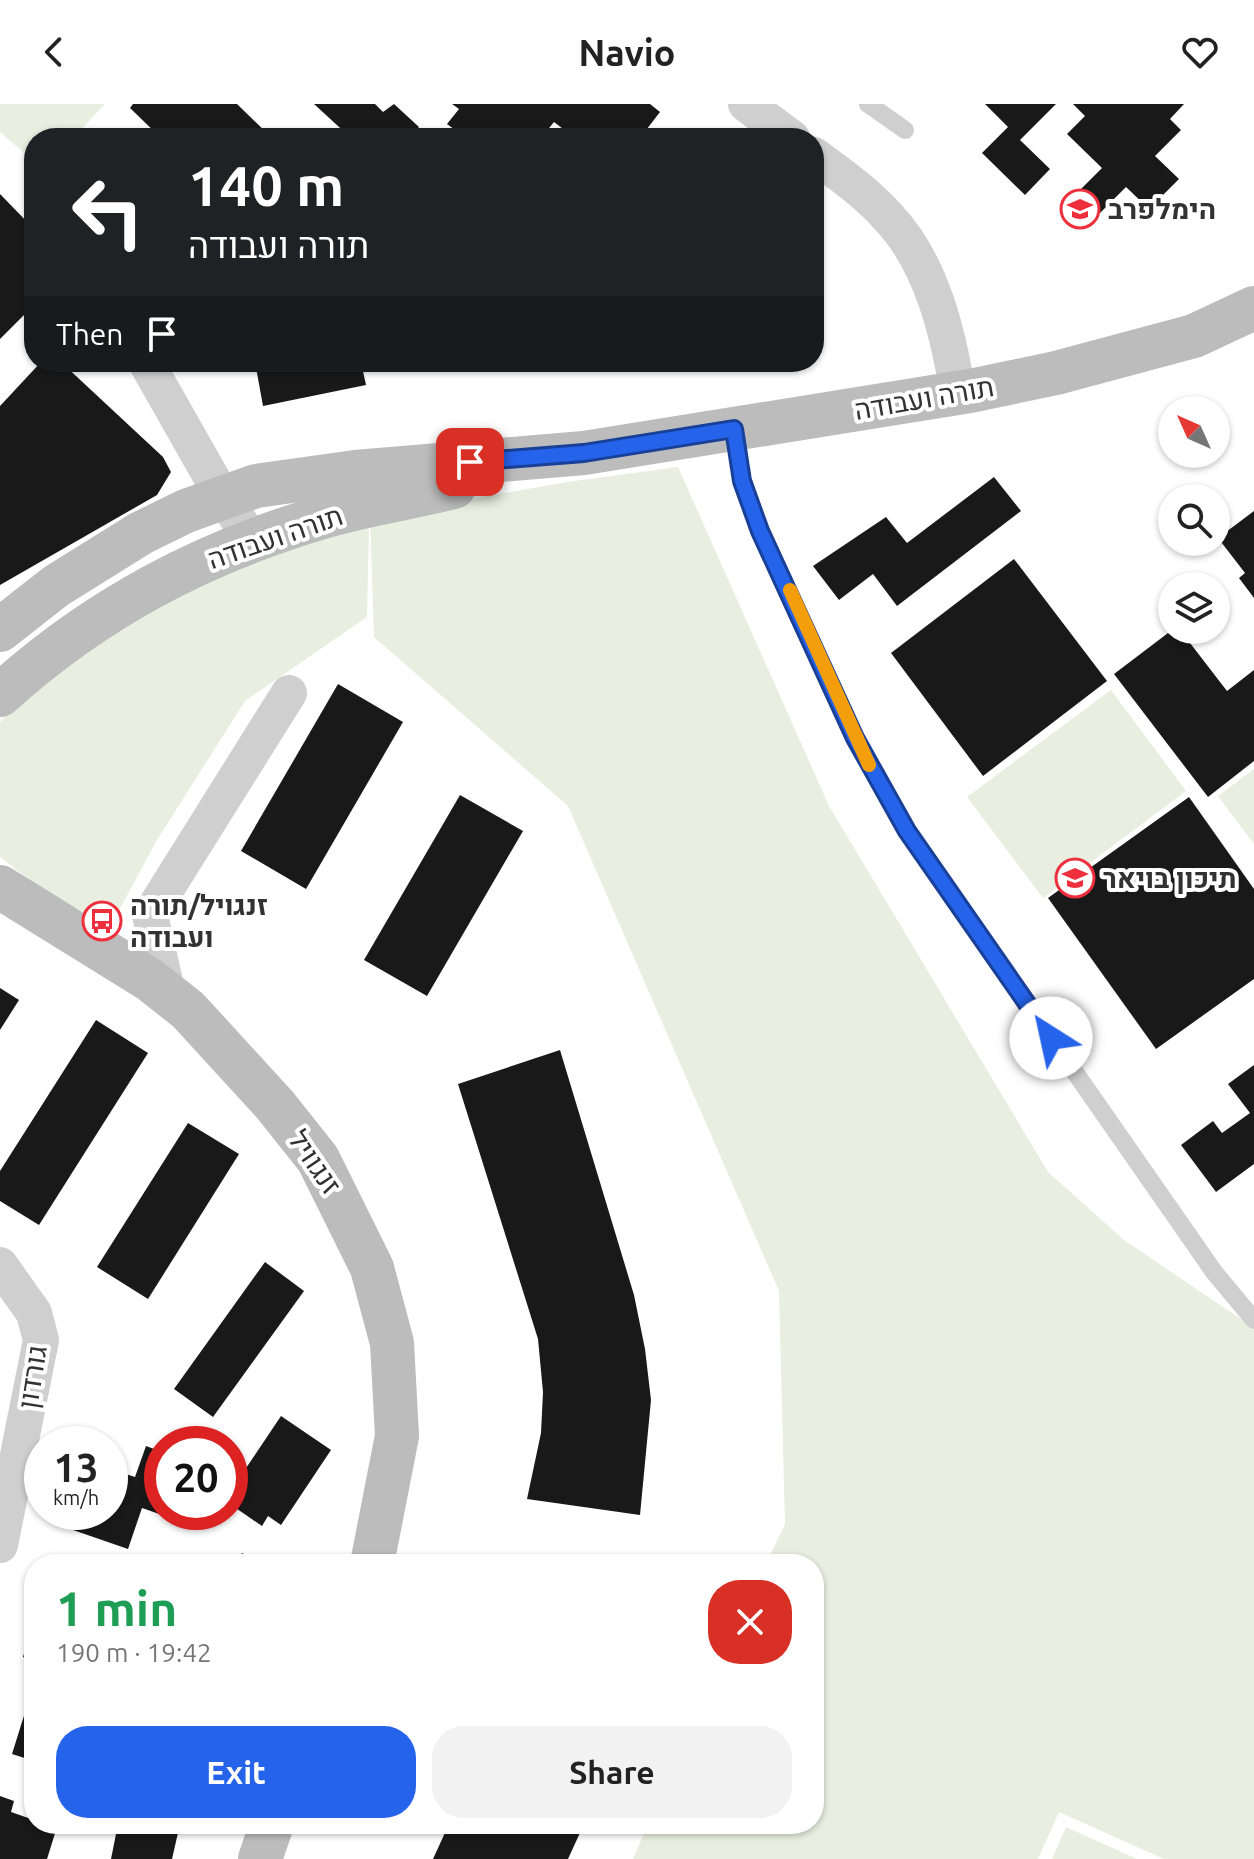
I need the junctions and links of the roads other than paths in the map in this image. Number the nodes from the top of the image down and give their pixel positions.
1 (746, 104) edge
2 (868, 104) edge
3 (778, 128) edge
4 (905, 130) dead end
5 (824, 162) edge
6 (1254, 308) edge
7 (152, 372) edge
8 (958, 393) junction
9 (734, 429) junction
10 (584, 453) junction
11 (222, 496) junction
12 (253, 541) junction
13 (0, 630) edge
14 (289, 693) dead end
15 (0, 695) edge
16 (0, 887) edge
17 (168, 995) junction
18 (0, 1265) edge
19 (1254, 1320) edge
20 (0, 1545) edge
21 (374, 1554) edge
22 (269, 1834) edge
23 (260, 1859) edge

1 - 3 street
2 - 4 lane
5 - 8 street
6 - 8 street, תורה ועבודה
7 - 11 street
8 - 9 street, תורה ועבודה
9 - 10 street, תורה ועבודה
9 - 19 lane
10 - 11 street, תורה ועבודה
10 - 12 street, תורה ועבודה
11 - 12 street
11 - 13 street, תורה ועבודה
12 - 15 street, תורה ועבודה
14 - 17 street
16 - 17 street, זנגוויל
17 - 21 street, זנגוויל
18 - 20 street, גורדון
22 - 23 street

